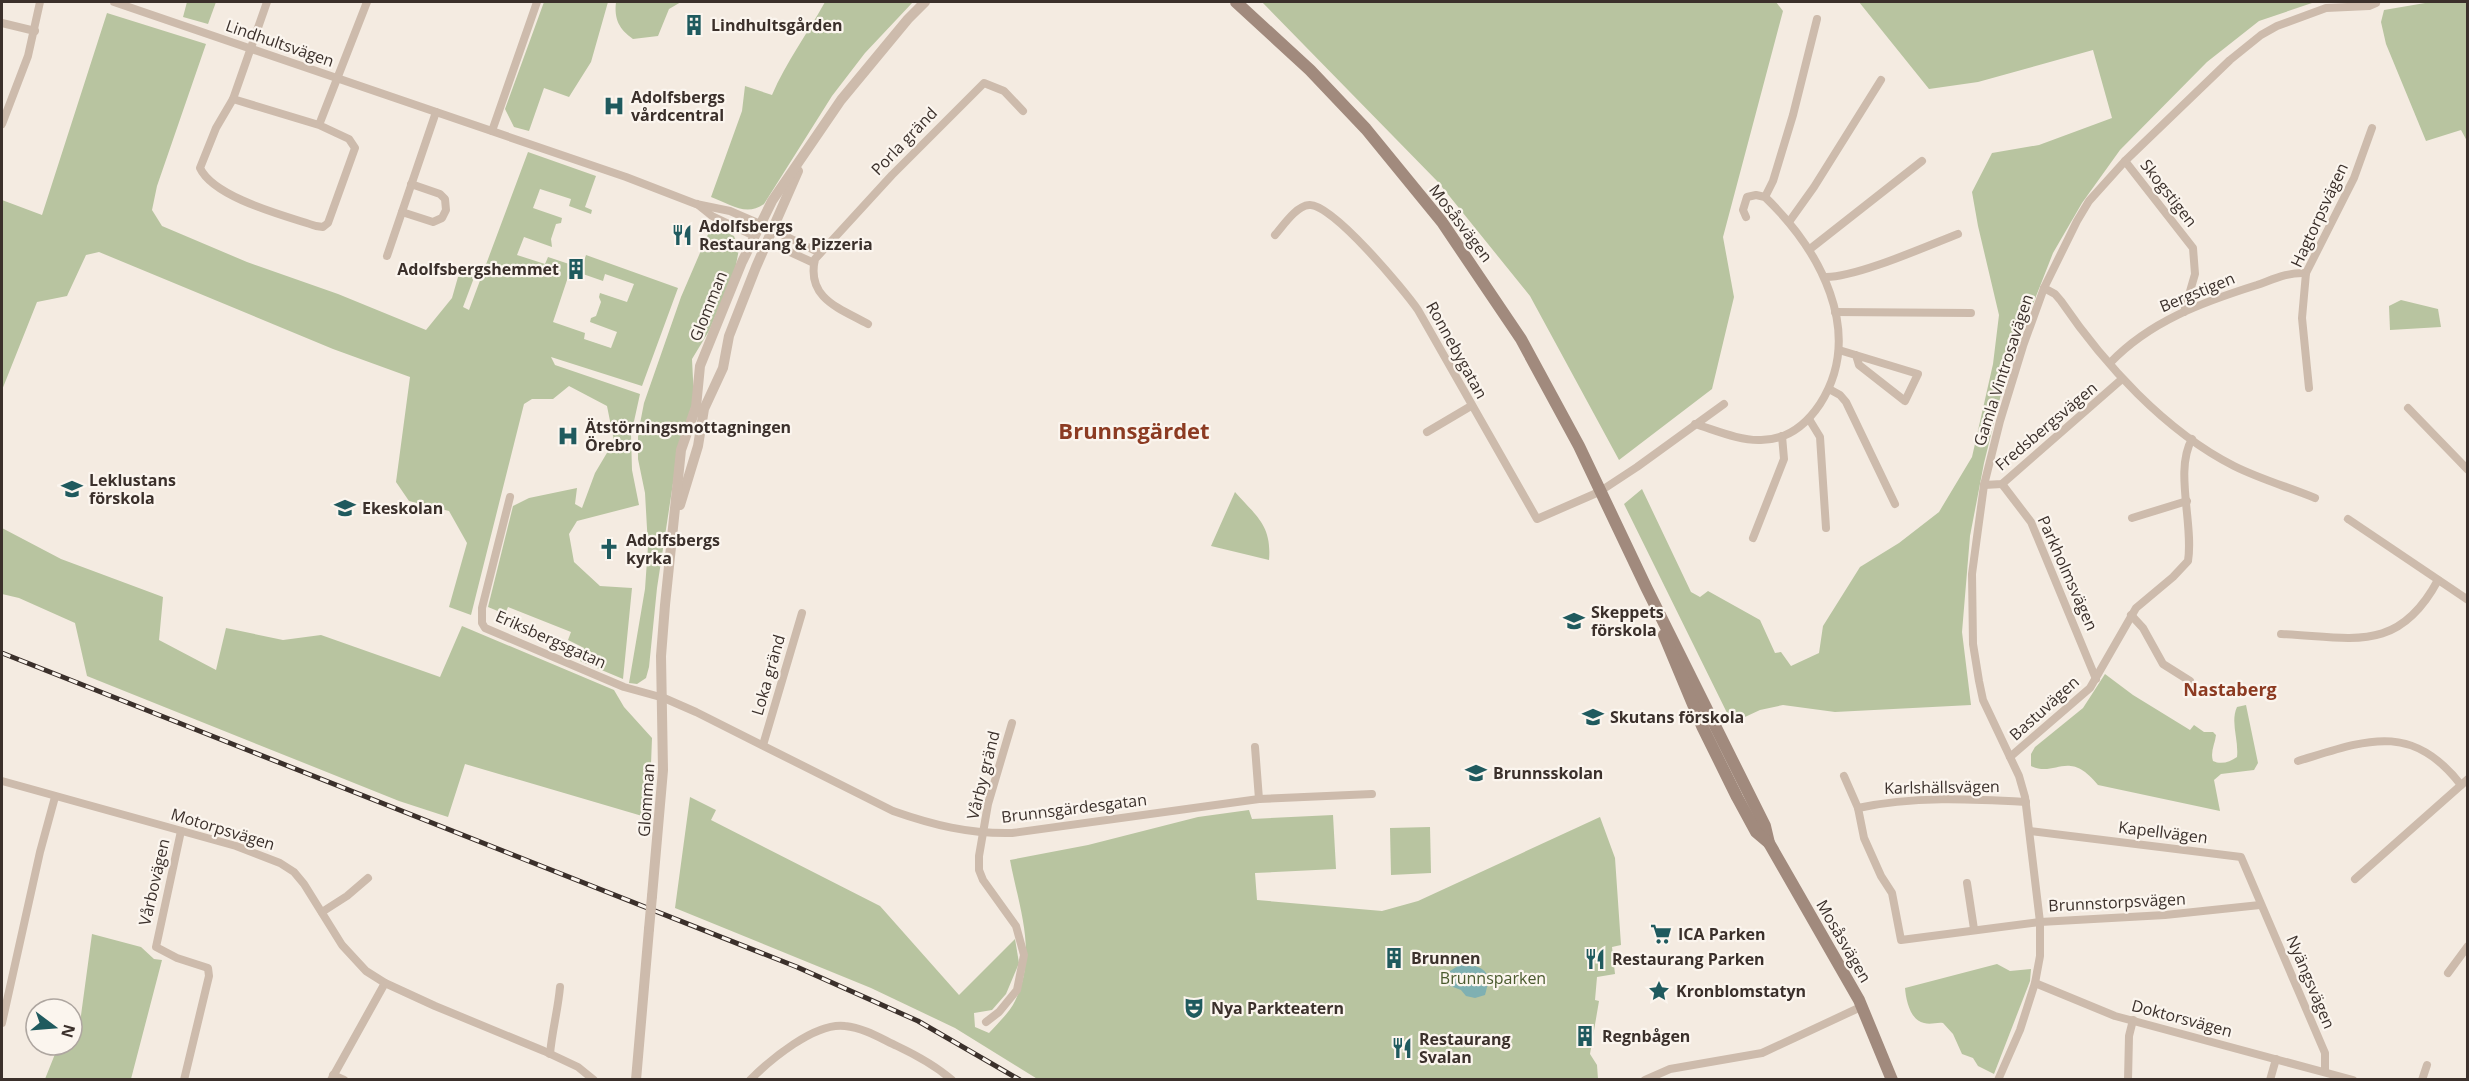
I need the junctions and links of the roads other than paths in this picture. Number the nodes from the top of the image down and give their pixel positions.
1 (40, 2) edge
2 (114, 2) edge
3 (267, 2) edge
4 (367, 2) edge
5 (537, 2) edge
6 (925, 2) edge
7 (1234, 2) edge
8 (2376, 3) dead end
9 (128, 4) edge
10 (1816, 20) dead end
11 (2, 23) edge
12 (35, 31) junction
13 (251, 49) junction
14 (338, 78) junction
15 (1881, 80) dead end
16 (233, 99) junction
17 (1023, 111) dead end
18 (436, 112) junction
19 (2, 124) edge
20 (319, 125) junction
21 (2372, 128) dead end
22 (492, 131) junction
23 (807, 152) junction
24 (1922, 161) dead end
25 (2124, 161) junction
26 (411, 184) junction
27 (1766, 197) junction
28 (696, 204) junction
29 (402, 212) junction
30 (1746, 217) dead end
31 (1789, 222) junction
32 (760, 224) junction
33 (773, 230) junction
34 (1958, 234) dead end
35 (1275, 235) dead end
36 (754, 236) junction
37 (768, 242) junction
38 (1810, 249) junction
39 (387, 256) dead end
40 (816, 258) junction
41 (2306, 273) junction
42 (1825, 277) junction
43 (2044, 288) junction
44 (1835, 312) junction
45 (2184, 312) junction
46 (1971, 314) dead end
47 (868, 324) dead end
48 (1839, 350) junction
49 (1856, 355) junction
50 (2109, 363) junction
51 (2122, 379) junction
52 (2309, 388) dead end
53 (1829, 389) junction
54 (1724, 404) dead end
55 (1471, 406) junction
56 (2408, 408) dead end
57 (1809, 419) junction
58 (1695, 424) junction
59 (1428, 432) dead end
60 (1782, 436) junction
61 (2192, 439) junction
62 (2468, 470) edge
63 (2002, 484) junction
64 (1984, 485) junction
65 (1599, 492) junction
66 (510, 497) dead end
67 (2315, 498) dead end
68 (2187, 501) junction
69 (1895, 504) dead end
70 (2132, 518) dead end
71 (2348, 519) dead end
72 (675, 523) junction
73 (1826, 528) dead end
74 (1753, 538) dead end
75 (2438, 580) junction
76 (2468, 600) edge
77 (802, 613) dead end
78 (2131, 615) junction
79 (2281, 634) dead end
80 (2096, 679) junction
81 (2190, 681) dead end
82 (664, 698) junction
83 (1012, 723) dead end
84 (763, 745) junction
85 (1255, 747) dead end
86 (2010, 757) junction
87 (2298, 761) dead end
88 (1844, 776) dead end
89 (2, 781) edge
90 (2464, 782) edge
91 (1372, 794) dead end
92 (55, 797) junction
93 (1258, 799) junction
94 (2026, 802) junction
95 (1858, 808) junction
96 (181, 831) junction
97 (2030, 831) junction
98 (983, 834) junction
99 (368, 878) dead end
100 (2355, 879) dead end
101 (1967, 883) dead end
102 (2260, 905) junction
103 (322, 912) junction
104 (2040, 922) junction
105 (1974, 929) junction
106 (2468, 946) edge
107 (2448, 973) dead end
108 (385, 983) junction
109 (2035, 983) junction
110 (560, 987) dead end
111 (1863, 1006) junction
112 (2133, 1020) junction
113 (986, 1022) dead end
114 (2, 1023) edge
115 (550, 1054) junction
116 (1883, 1058) junction
117 (2276, 1059) junction
118 (2427, 1065) dead end
119 (2325, 1072) junction
120 (332, 1077) edge
121 (183, 1080) edge
122 (344, 1080) edge
123 (594, 1080) edge
124 (636, 1080) edge
125 (750, 1080) edge
126 (952, 1080) edge
127 (1645, 1080) edge
128 (1882, 1080) edge
129 (1892, 1080) edge
130 (1998, 1080) edge
131 (2128, 1080) edge
132 (2270, 1080) edge
133 (2353, 1080) edge
134 (2422, 1080) edge

1 - 12 street
2 - 9 street, Lindhultsvägen
3 - 13 street
4 - 14 street
5 - 22 street
6 - 23 street, Glomman
7 - 65 main road, Mosåsvägen
8 - 25 street, Gamla Vintrosavägen
9 - 13 street, Lindhultsvägen
10 - 27 street
11 - 12 street
12 - 19 street
13 - 14 street, Lindhultsvägen
13 - 16 street
14 - 18 street, Lindhultsvägen
14 - 20 street
15 - 31 street
16 - 20 street
16 - 20 street
17 - 40 street, Porla gränd
18 - 22 street, Lindhultsvägen
18 - 26 street
21 - 41 street, Hagtorpsvägen
22 - 28 street, Lindhultsvägen
23 - 32 street, Glomman
23 - 33 street, Glomman
24 - 38 street
25 - 43 street, Gamla Vintrosavägen
25 - 45 street, Skogstigen
26 - 29 street
26 - 29 street
27 - 30 street
27 - 31 street
28 - 32 street, Lindhultsvägen
28 - 36 street, Lindhultsvägen
29 - 39 street
31 - 38 street
32 - 33 street
32 - 36 street, Glomman
33 - 37 street, Glomman
33 - 40 street
34 - 42 street
35 - 55 street, Ronnebygatan
36 - 37 street
36 - 72 street, Glomman
37 - 40 street
37 - 72 street, Glomman
38 - 42 street
40 - 47 street
41 - 45 street, Bergstigen
41 - 52 street, Hagtorpsvägen
42 - 44 street
43 - 50 street
43 - 64 street, Gamla Vintrosavägen
44 - 46 street
44 - 48 street
45 - 50 street, Bergstigen
48 - 49 street
48 - 53 street
49 - 49 street
50 - 51 street
51 - 61 street
51 - 63 street, Fredsbergsvägen
53 - 57 street
53 - 69 street
54 - 58 street
55 - 59 street
55 - 65 street, Ronnebygatan
56 - 62 street
57 - 60 street
57 - 73 street
58 - 60 street
58 - 65 street
60 - 74 street
61 - 67 street
61 - 68 street, Bastuvägen
63 - 64 street, Fredsbergsvägen
63 - 80 street, Parkholmsvägen
64 - 86 street, Gamla Vintrosavägen
65 - 111 main road, Mosåsvägen
66 - 82 street, Eriksbergsgatan
68 - 70 street
68 - 78 street, Bastuvägen
71 - 75 street
72 - 82 street, Glomman
75 - 76 street
75 - 79 street
77 - 84 street, Loka gränd
78 - 80 street, Bastuvägen
78 - 81 street
80 - 86 street, Bastuvägen
82 - 84 street, Brunnsgärdesgatan
82 - 124 street, Glomman, bridge
83 - 98 street, Vårby gränd
84 - 98 street, Brunnsgärdesgatan
85 - 93 street
86 - 94 street, Gamla Vintrosavägen
87 - 90 street
88 - 95 street
89 - 92 street, Motorpsvägen
90 - 100 street
91 - 93 street, Brunnsgärdesgatan
92 - 96 street, Motorpsvägen
92 - 114 street
93 - 98 street, Brunnsgärdesgatan
94 - 95 street, Karlshällsvägen
94 - 97 street, Gamla Vintrosavägen
95 - 105 street, Brunnstorpsvägen
96 - 103 street, Motorpsvägen
96 - 121 street, Vårbovägen
97 - 102 street, Kapellvägen
97 - 104 street, Gamla Vintrosavägen
98 - 113 street, Vårby gränd
99 - 103 street
101 - 105 street
102 - 104 street, Brunnstorpsvägen
102 - 119 street, Nyängsvägen
103 - 108 street, Motorpsvägen
104 - 105 street, Brunnstorpsvägen
104 - 109 street, Gamla Vintrosavägen
106 - 107 street
108 - 115 street, Motorpsvägen
108 - 120 street
109 - 112 street, Doktorsvägen
109 - 130 street, Gamla Vintrosavägen
110 - 115 street
111 - 116 main road, Mosåsvägen
111 - 127 street
112 - 117 street, Doktorsvägen
112 - 131 street
115 - 123 street, Motorpsvägen
116 - 128 main road, Mosåsvägen
116 - 129 main road, Mosåsvägen
117 - 119 street, Doktorsvägen
117 - 132 street
118 - 134 street
119 - 133 street, Doktorsvägen
120 - 122 street
125 - 126 street

